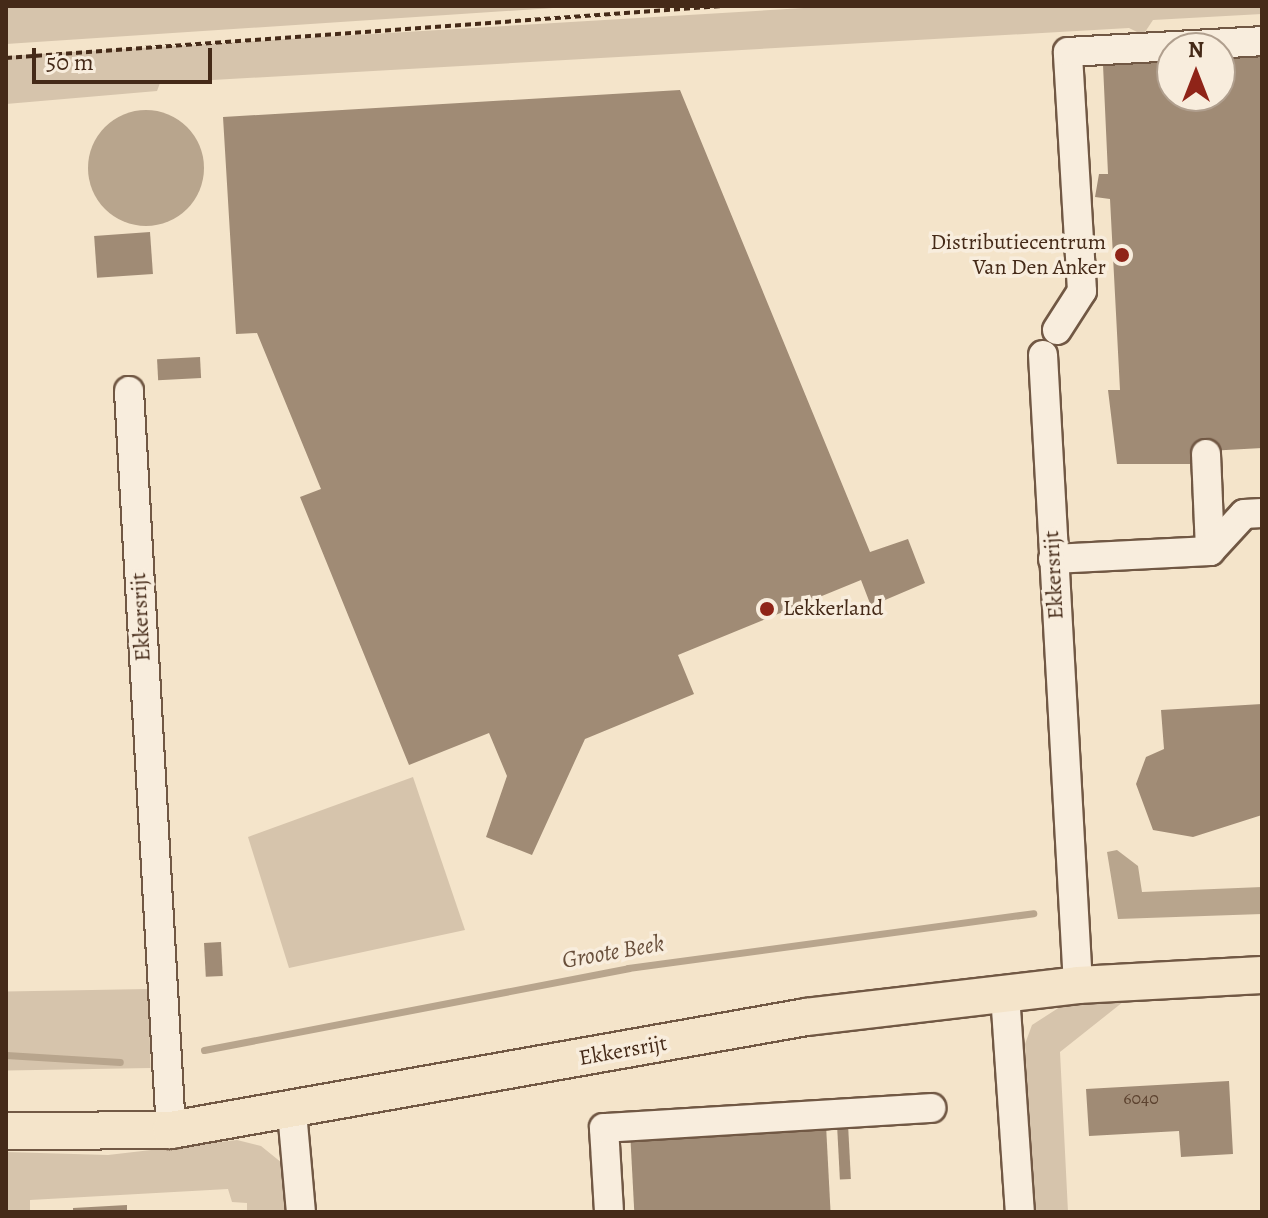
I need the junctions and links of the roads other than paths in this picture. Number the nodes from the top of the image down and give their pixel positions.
1 (1262, 41) edge
2 (1057, 330) dead end
3 (1043, 355) dead end
4 (129, 391) dead end
5 (1206, 454) dead end
6 (1262, 513) edge
7 (1210, 551) junction
8 (1053, 559) junction
9 (1262, 975) edge
10 (1078, 985) junction
11 (1005, 994) junction
12 (931, 1108) dead end
13 (292, 1112) junction
14 (171, 1130) junction
15 (6, 1131) edge
16 (301, 1212) edge
17 (609, 1212) edge
18 (1020, 1212) edge

1 - 2 street
3 - 8 street, Ekkersrijt
4 - 14 street, Ekkersrijt
5 - 7 street
6 - 7 street
7 - 8 street
8 - 10 street, Ekkersrijt
9 - 10 main road, Ekkersrijt
10 - 11 main road, Ekkersrijt
11 - 13 main road, Ekkersrijt
11 - 18 street
12 - 17 street
13 - 14 main road, Ekkersrijt
13 - 16 street
14 - 15 main road, Ekkersrijt

